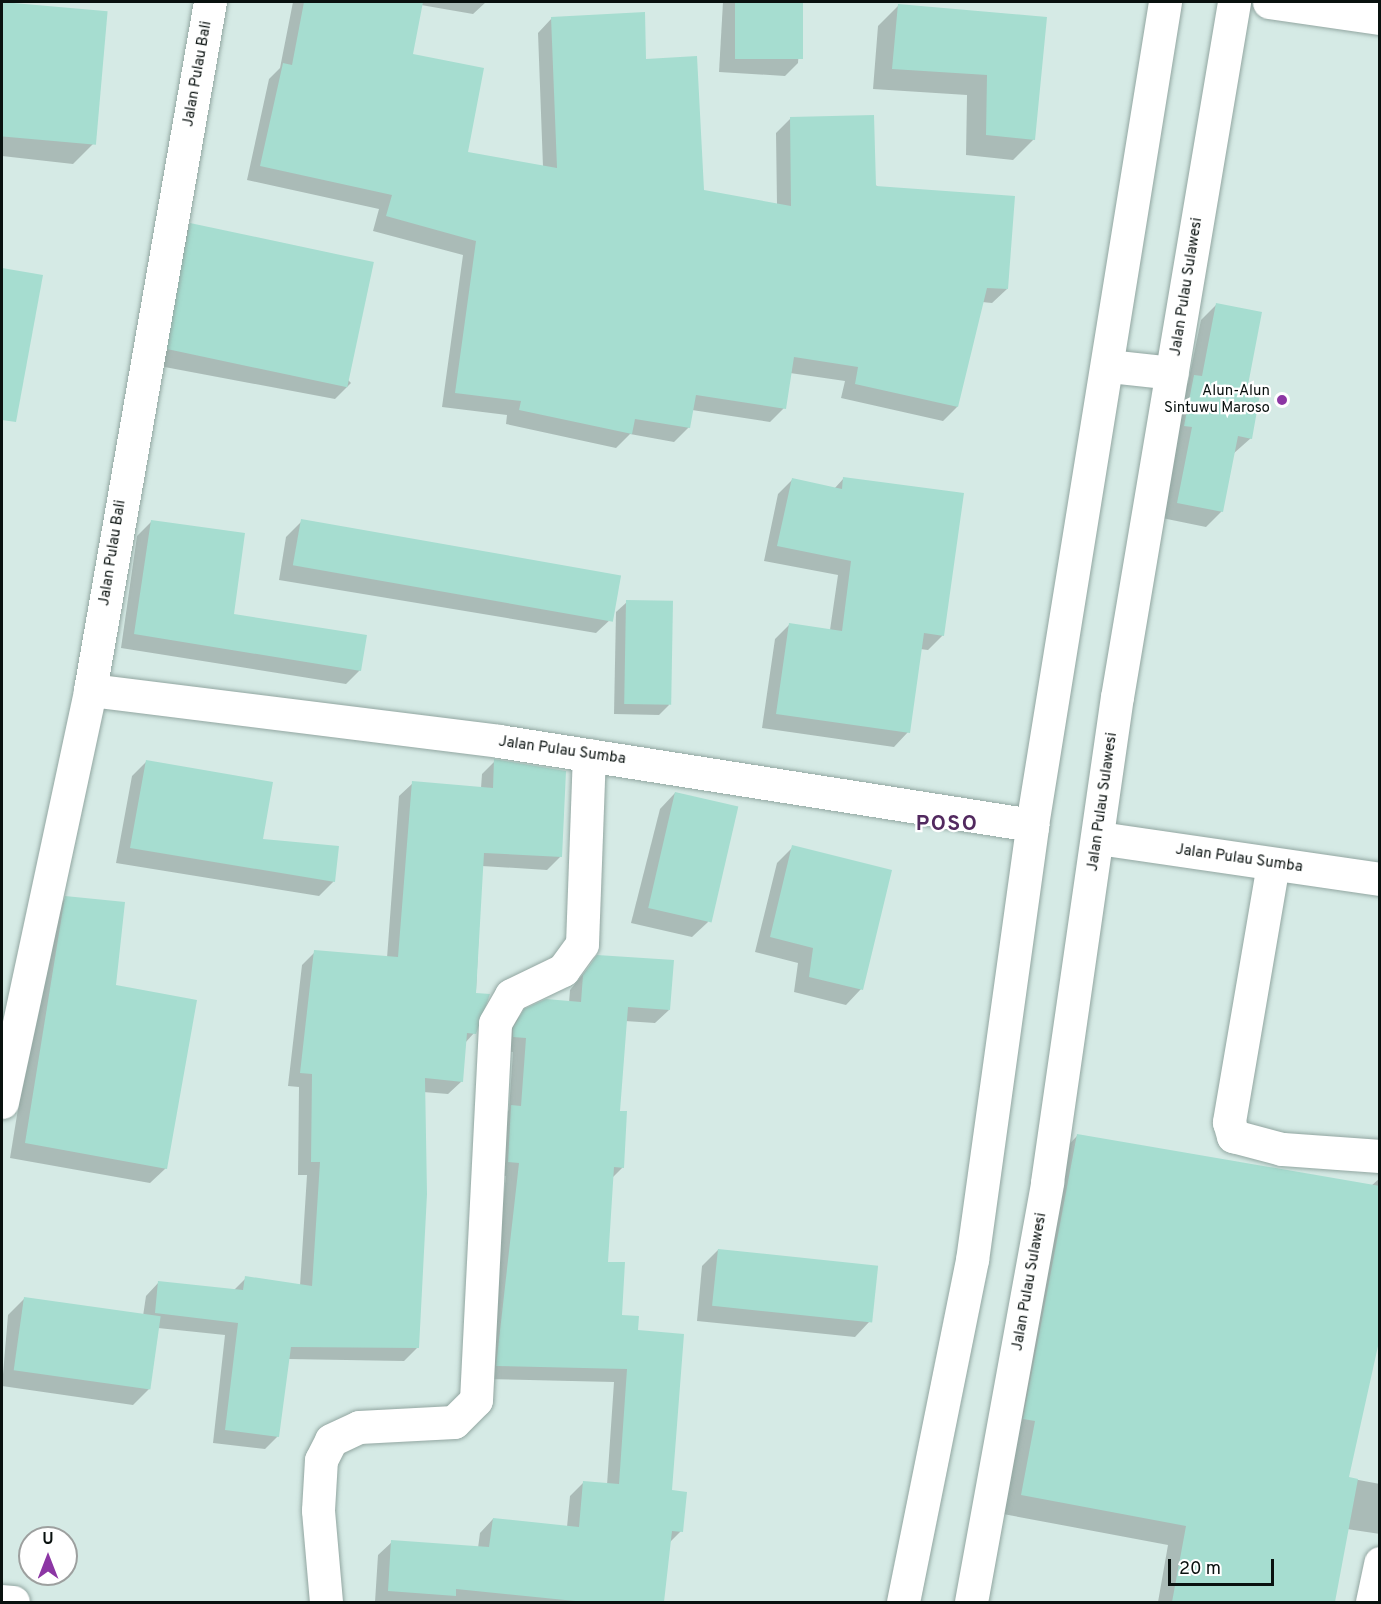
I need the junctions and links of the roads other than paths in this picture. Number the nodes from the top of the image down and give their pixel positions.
1 (210, 2) edge
2 (1165, 2) edge
3 (1234, 2) edge
4 (1269, 2) edge
5 (1380, 18) edge
6 (1108, 366) junction
7 (1172, 373) junction
8 (90, 690) junction
9 (589, 755) junction
10 (1032, 825) junction
11 (1100, 838) junction
12 (1273, 864) junction
13 (1380, 879) edge
14 (2, 1102) edge
15 (1380, 1156) edge
16 (1380, 1563) edge
17 (2, 1601) edge
18 (13, 1602) edge
19 (326, 1602) edge
20 (903, 1602) edge
21 (971, 1602) edge
22 (1372, 1602) edge

1 - 8 street, Jalan Pulau Bali
2 - 6 street
3 - 7 street, Jalan Pulau Sulawesi
4 - 5 street
6 - 7 street
6 - 10 street
7 - 11 street, Jalan Pulau Sulawesi
8 - 9 street, Jalan Pulau Sumba
8 - 14 street, Jalan Pulau Bali
9 - 10 street, Jalan Pulau Sumba
9 - 19 street
10 - 20 street
11 - 12 street, Jalan Pulau Sumba
11 - 21 street, Jalan Pulau Sulawesi
12 - 13 street, Jalan Pulau Sumba
12 - 15 street
16 - 22 street
17 - 18 street

